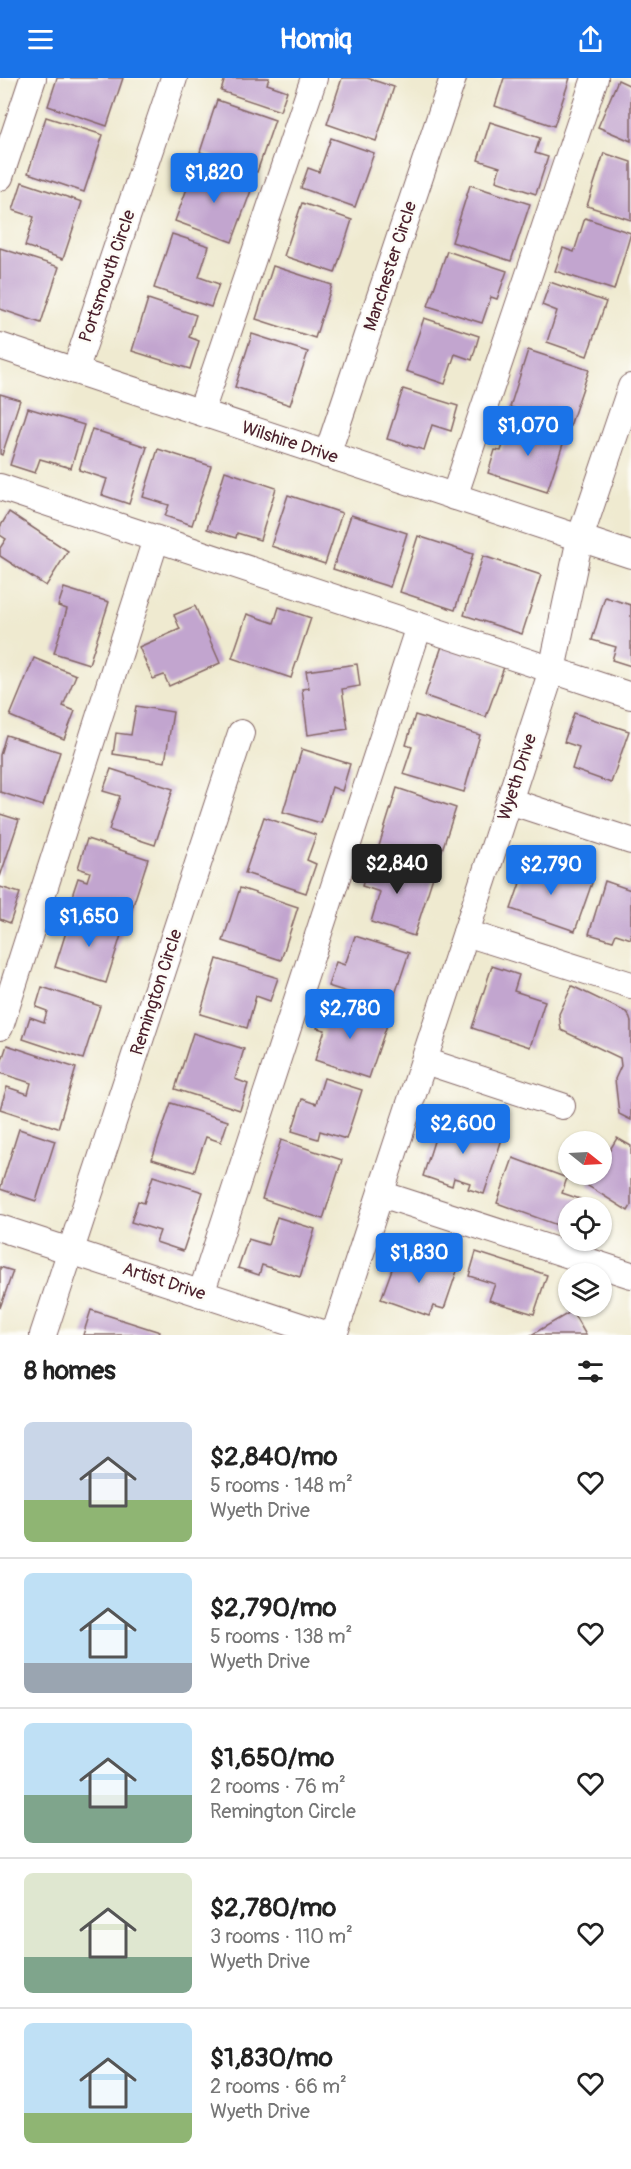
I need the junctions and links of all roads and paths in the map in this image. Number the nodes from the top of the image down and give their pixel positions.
1 (33, 78) edge
2 (174, 78) edge
3 (314, 78) edge
4 (453, 78) edge
5 (595, 78) edge
6 (0, 177) edge
7 (0, 346) edge
8 (75, 371) junction
9 (629, 402) edge
10 (201, 412) junction
11 (327, 454) junction
12 (0, 487) edge
13 (454, 497) junction
14 (580, 538) junction
15 (156, 539) junction
16 (631, 555) edge
17 (419, 626) junction
18 (552, 670) junction
19 (631, 696) edge
20 (241, 733) dead end
21 (509, 801) junction
22 (631, 841) edge
23 (466, 933) junction
24 (631, 985) edge
25 (0, 1027) edge
26 (425, 1061) junction
27 (562, 1106) dead end
28 (381, 1194) junction
29 (0, 1228) edge
30 (70, 1251) junction
31 (631, 1275) edge
32 (201, 1294) junction
33 (43, 1335) edge
34 (328, 1335) edge
35 (334, 1335) edge

1 - 6 street
2 - 8 street, Portsmouth Circle
3 - 10 street
4 - 11 street, Manchester Circle
5 - 13 street
7 - 8 street, Wilshire Drive
8 - 10 street, Wilshire Drive
9 - 14 street, Wyeth Drive
10 - 11 street, Wilshire Drive
11 - 13 street, Wilshire Drive
12 - 15 street
13 - 14 street, Wilshire Drive
14 - 16 street, Wilshire Drive
14 - 18 street, Wyeth Drive
15 - 17 street
15 - 25 street
17 - 18 street
17 - 32 street
18 - 19 street
18 - 21 street, Wyeth Drive
20 - 30 street, Remington Circle
21 - 22 street
21 - 23 street, Wyeth Drive
23 - 24 street
23 - 26 street, Wyeth Drive
26 - 27 street
26 - 28 street, Wyeth Drive
28 - 31 street
28 - 35 street, Wyeth Drive
29 - 30 street, Artist Drive
30 - 32 street, Artist Drive
30 - 33 street, Remington Circle
32 - 34 street, Artist Drive

